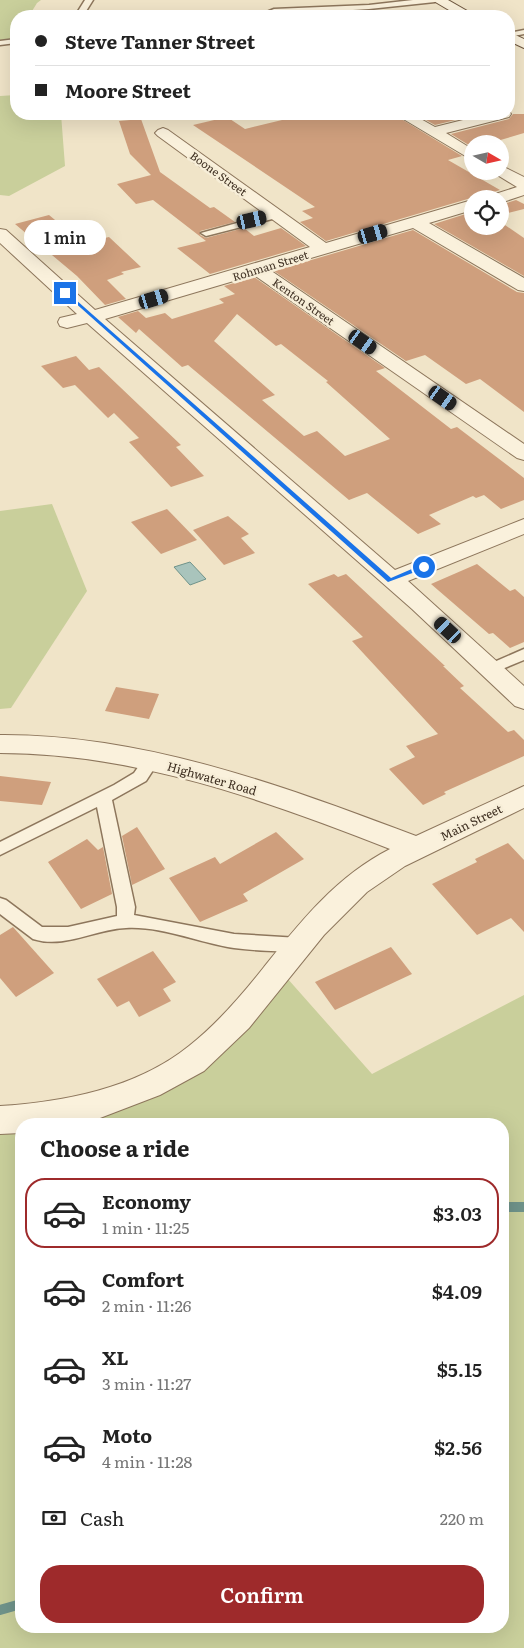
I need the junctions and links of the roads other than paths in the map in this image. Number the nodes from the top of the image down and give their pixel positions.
1 (436, 0) edge
2 (369, 8) junction
3 (306, 10) edge
4 (366, 10) edge
5 (457, 10) edge
6 (413, 120) edge
7 (480, 120) edge
8 (434, 132) junction
9 (163, 133) dead end
10 (464, 149) edge
11 (509, 175) edge
12 (524, 184) edge
13 (524, 190) edge
14 (509, 195) edge
15 (464, 207) edge
16 (277, 215) junction
17 (415, 222) junction
18 (206, 233) dead end
19 (0, 234) edge
20 (324, 249) junction
21 (257, 269) junction
22 (524, 286) edge
23 (91, 317) junction
24 (67, 322) dead end
25 (524, 454) edge
26 (524, 526) edge
27 (390, 580) junction
28 (524, 654) edge
29 (490, 669) junction
30 (524, 700) edge
31 (0, 744) edge
32 (151, 762) junction
33 (524, 796) edge
34 (103, 798) junction
35 (417, 848) junction
36 (0, 849) edge
37 (0, 905) edge
38 (125, 922) junction
39 (298, 945) junction
40 (33, 1118) edge
41 (0, 1120) edge
42 (15, 1120) edge

1 - 2 lane
1 - 5 street
2 - 3 lane
2 - 4 lane
6 - 8 street
7 - 8 street
8 - 10 street
9 - 16 street, Boone Street
11 - 12 street
13 - 14 street
15 - 17 street, Rohman Street
16 - 18 lane
16 - 20 street, Boone Street
17 - 20 street, Rohman Street
17 - 22 street
19 - 23 street
20 - 21 street, Rohman Street
21 - 23 street, Rohman Street
21 - 25 street, Kenton Street
23 - 24 street, Rohman Street
23 - 27 street
26 - 27 street
27 - 29 street
28 - 29 lane
29 - 30 street
31 - 32 street, Highwater Road
32 - 34 lane
32 - 35 street, Highwater Road
33 - 35 street, Main Street
34 - 36 lane
34 - 38 lane
35 - 39 street, Main Street
37 - 38 lane
38 - 39 lane
39 - 40 street, Main Street
41 - 42 street, Main Street

